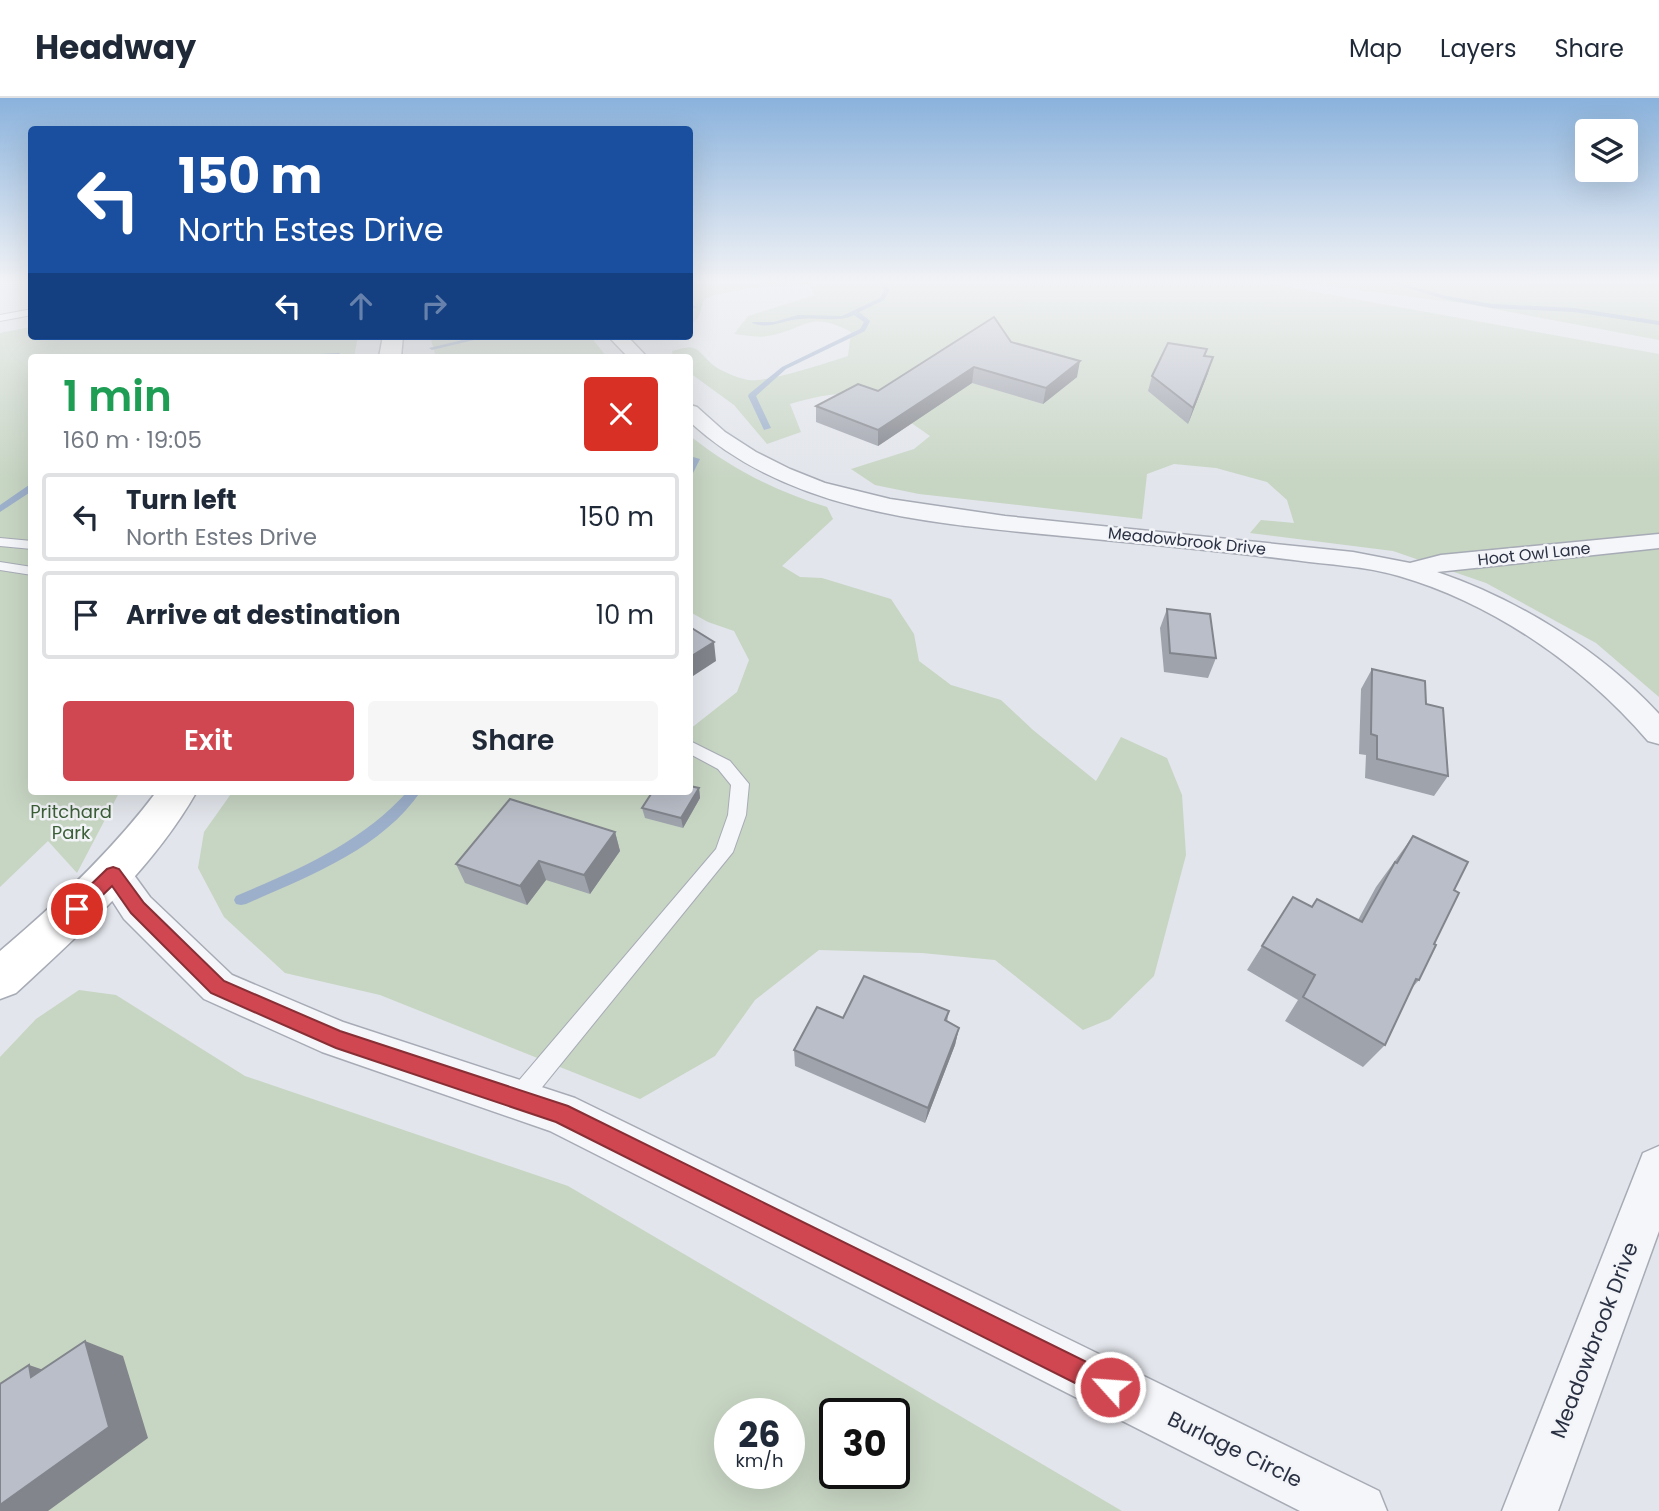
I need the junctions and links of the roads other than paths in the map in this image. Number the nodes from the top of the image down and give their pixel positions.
1 (693, 414) edge
2 (1659, 541) edge
3 (0, 542) edge
4 (28, 545) edge
5 (0, 566) edge
6 (28, 570) edge
7 (1410, 571) junction
8 (1659, 733) edge
9 (693, 749) edge
10 (175, 795) edge
11 (113, 874) junction
12 (0, 979) edge
13 (518, 1099) junction
14 (1659, 1169) edge
15 (1359, 1511) edge
16 (1530, 1511) edge

1 - 7 street, Meadowbrook Drive
2 - 7 street, Hoot Owl Lane
3 - 4 lane
5 - 6 lane
7 - 8 street, Meadowbrook Drive
9 - 13 lane
10 - 11 main road
11 - 12 main road
11 - 13 street, Burlage Circle
13 - 15 street, Burlage Circle
14 - 16 street, Meadowbrook Drive

